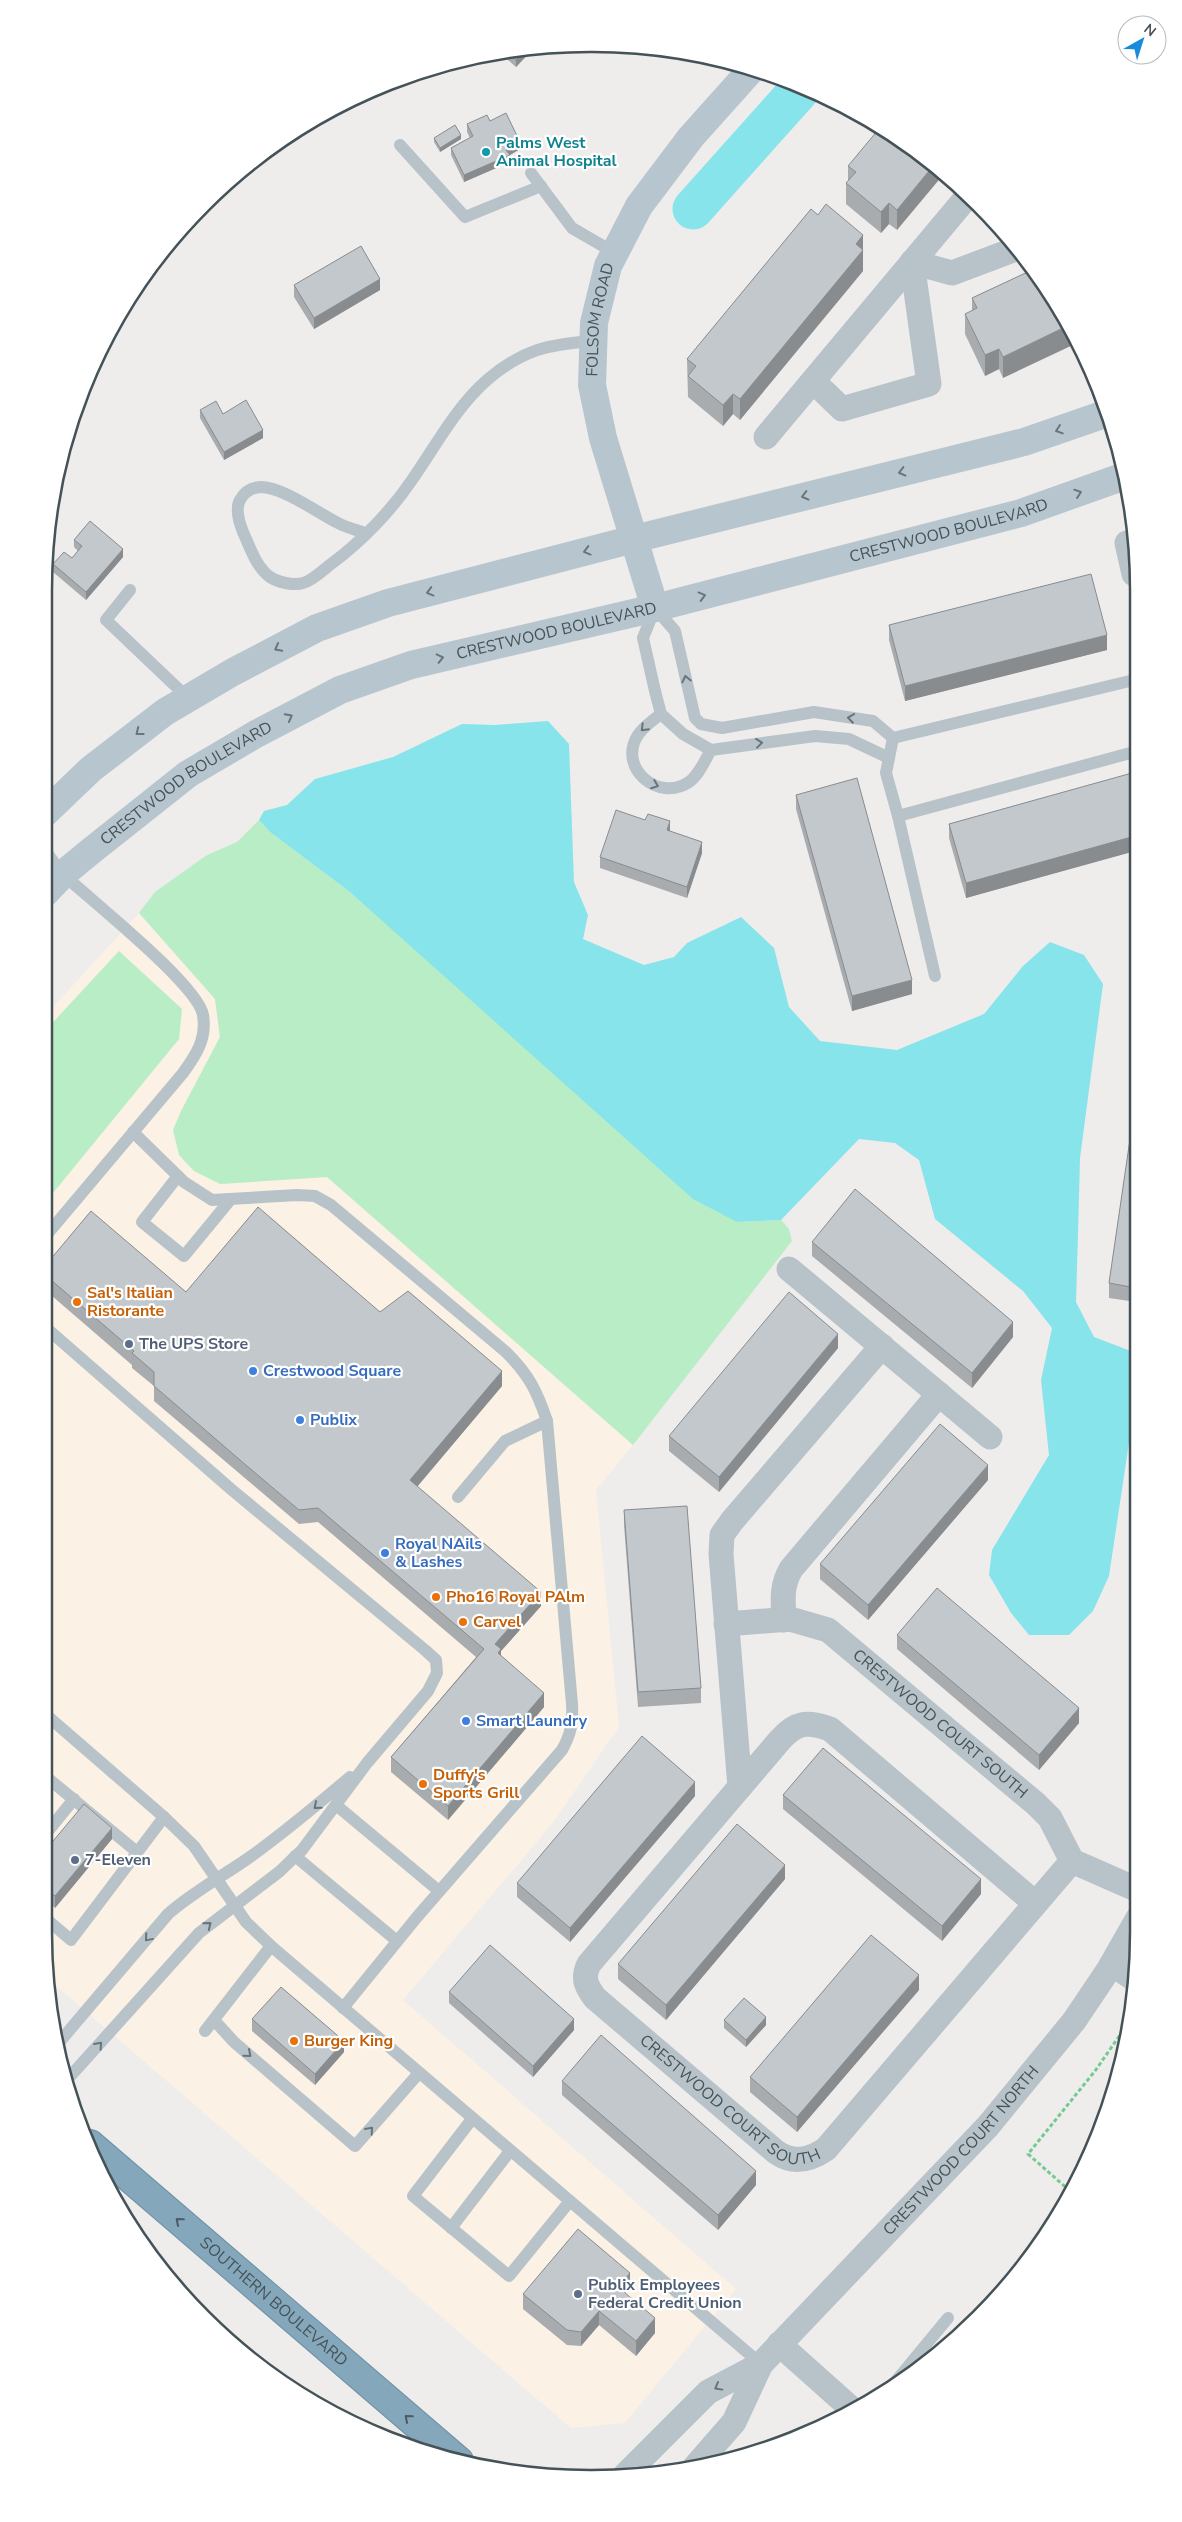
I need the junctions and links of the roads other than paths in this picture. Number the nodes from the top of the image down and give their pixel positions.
1 (746, 76) edge
2 (400, 145) dead end
3 (531, 173) dead end
4 (541, 186) junction
5 (963, 202) edge
6 (1009, 252) edge
7 (615, 253) junction
8 (912, 262) junction
9 (594, 341) junction
10 (813, 381) junction
11 (1100, 416) edge
12 (766, 437) dead end
13 (1117, 479) edge
14 (365, 533) junction
15 (634, 538) junction
16 (130, 590) dead end
17 (655, 608) junction
18 (1130, 681) edge
19 (188, 698) junction
20 (661, 714) junction
21 (824, 714) junction
22 (820, 737) junction
23 (893, 738) junction
24 (711, 750) junction
25 (1130, 753) edge
26 (889, 758) junction
27 (52, 806) edge
28 (898, 816) junction
29 (52, 860) edge
30 (63, 874) junction
31 (52, 886) edge
32 (935, 976) dead end
33 (133, 1132) junction
34 (178, 1176) junction
35 (231, 1199) junction
36 (52, 1228) edge
37 (790, 1269) dead end
38 (52, 1333) edge
39 (882, 1346) junction
40 (939, 1394) junction
41 (547, 1421) junction
42 (990, 1437) dead end
43 (458, 1497) dead end
44 (784, 1620) junction
45 (726, 1624) junction
46 (52, 1724) edge
47 (366, 1763) junction
48 (52, 1781) edge
49 (740, 1787) junction
50 (74, 1799) junction
51 (336, 1805) junction
52 (164, 1817) junction
53 (52, 1826) edge
54 (138, 1852) junction
55 (295, 1856) junction
56 (1072, 1861) junction
57 (218, 1879) junction
58 (1130, 1886) edge
59 (438, 1891) junction
60 (1034, 1903) junction
61 (235, 1905) junction
62 (52, 1924) edge
63 (1130, 1932) edge
64 (397, 1941) junction
65 (271, 1946) junction
66 (1112, 1964) junction
67 (1127, 1974) edge
68 (343, 2008) junction
69 (214, 2020) junction
70 (205, 2031) dead end
71 (63, 2037) edge
72 (419, 2073) junction
73 (72, 2075) edge
74 (472, 2119) junction
75 (510, 2151) junction
76 (101, 2153) edge
77 (570, 2201) junction
78 (451, 2228) junction
79 (948, 2318) dead end
80 (779, 2344) junction
81 (934, 2346) edge
82 (760, 2364) junction
83 (847, 2404) edge
84 (443, 2448) edge
85 (703, 2457) edge
86 (633, 2467) edge

1 - 7 main road, FOLSOM ROAD
2 - 4 lane
3 - 4 lane
4 - 7 lane
5 - 8 street
6 - 8 street
7 - 9 main road, FOLSOM ROAD
8 - 10 street
8 - 10 street
9 - 14 lane
9 - 15 main road, FOLSOM ROAD
10 - 12 street
11 -> 15 main road
17 -> 13 main road, CRESTWOOD BOULEVARD
14 - 14 lane
15 - 17 main road, FOLSOM ROAD
15 -> 19 main road
16 - 19 lane
17 - 20 lane
21 -> 17 lane
30 -> 17 main road, CRESTWOOD BOULEVARD
18 - 23 lane
19 -> 27 main road
20 - 24 lane
20 -> 24 lane
21 - 22 lane
23 -> 21 lane
24 -> 22 lane
22 - 26 lane
23 - 26 lane
25 - 28 lane
26 - 28 lane
28 - 32 lane
29 - 30 lane
30 - 31 main road, CRESTWOOD BOULEVARD
30 - 33 lane
33 - 34 lane
33 - 36 lane
34 - 35 lane
34 - 35 lane
35 - 41 lane
37 - 39 street
38 - 47 lane
39 - 40 street
39 - 45 street
40 - 42 street
40 - 44 street
41 - 43 lane
41 - 59 lane
44 - 45 street, CRESTWOOD COURT SOUTH
44 - 56 street, CRESTWOOD COURT SOUTH
45 - 49 street
46 - 52 lane
47 - 51 lane
47 -> 57 lane
48 - 50 lane
49 - 60 street, CRESTWOOD COURT SOUTH
49 - 60 street, CRESTWOOD COURT SOUTH
50 - 53 lane
50 - 54 lane
51 - 55 lane
51 - 59 lane
52 - 54 lane
52 - 57 lane
54 - 62 lane
55 - 61 lane
55 - 64 lane
56 - 58 street
56 - 60 street, CRESTWOOD COURT SOUTH
57 - 61 lane
57 -> 71 lane
59 - 64 lane
61 - 65 lane
73 -> 61 lane
63 - 66 street, CRESTWOOD COURT NORTH
64 - 68 lane
65 - 68 lane
65 - 69 lane
66 - 67 street
66 - 80 street, CRESTWOOD COURT NORTH
68 - 72 lane
69 - 70 lane
69 -> 72 lane
72 - 74 lane
74 - 75 lane
74 - 78 lane
75 - 77 lane
75 - 78 lane
84 -> 76 highway, SOUTHERN BOULEVARD
77 - 78 lane
77 - 82 lane
79 - 81 lane
80 - 82 street, CRESTWOOD COURT NORTH
80 - 83 street
82 - 85 street, CRESTWOOD COURT NORTH
82 -> 86 street, CRESTWOOD COURT NORTH

